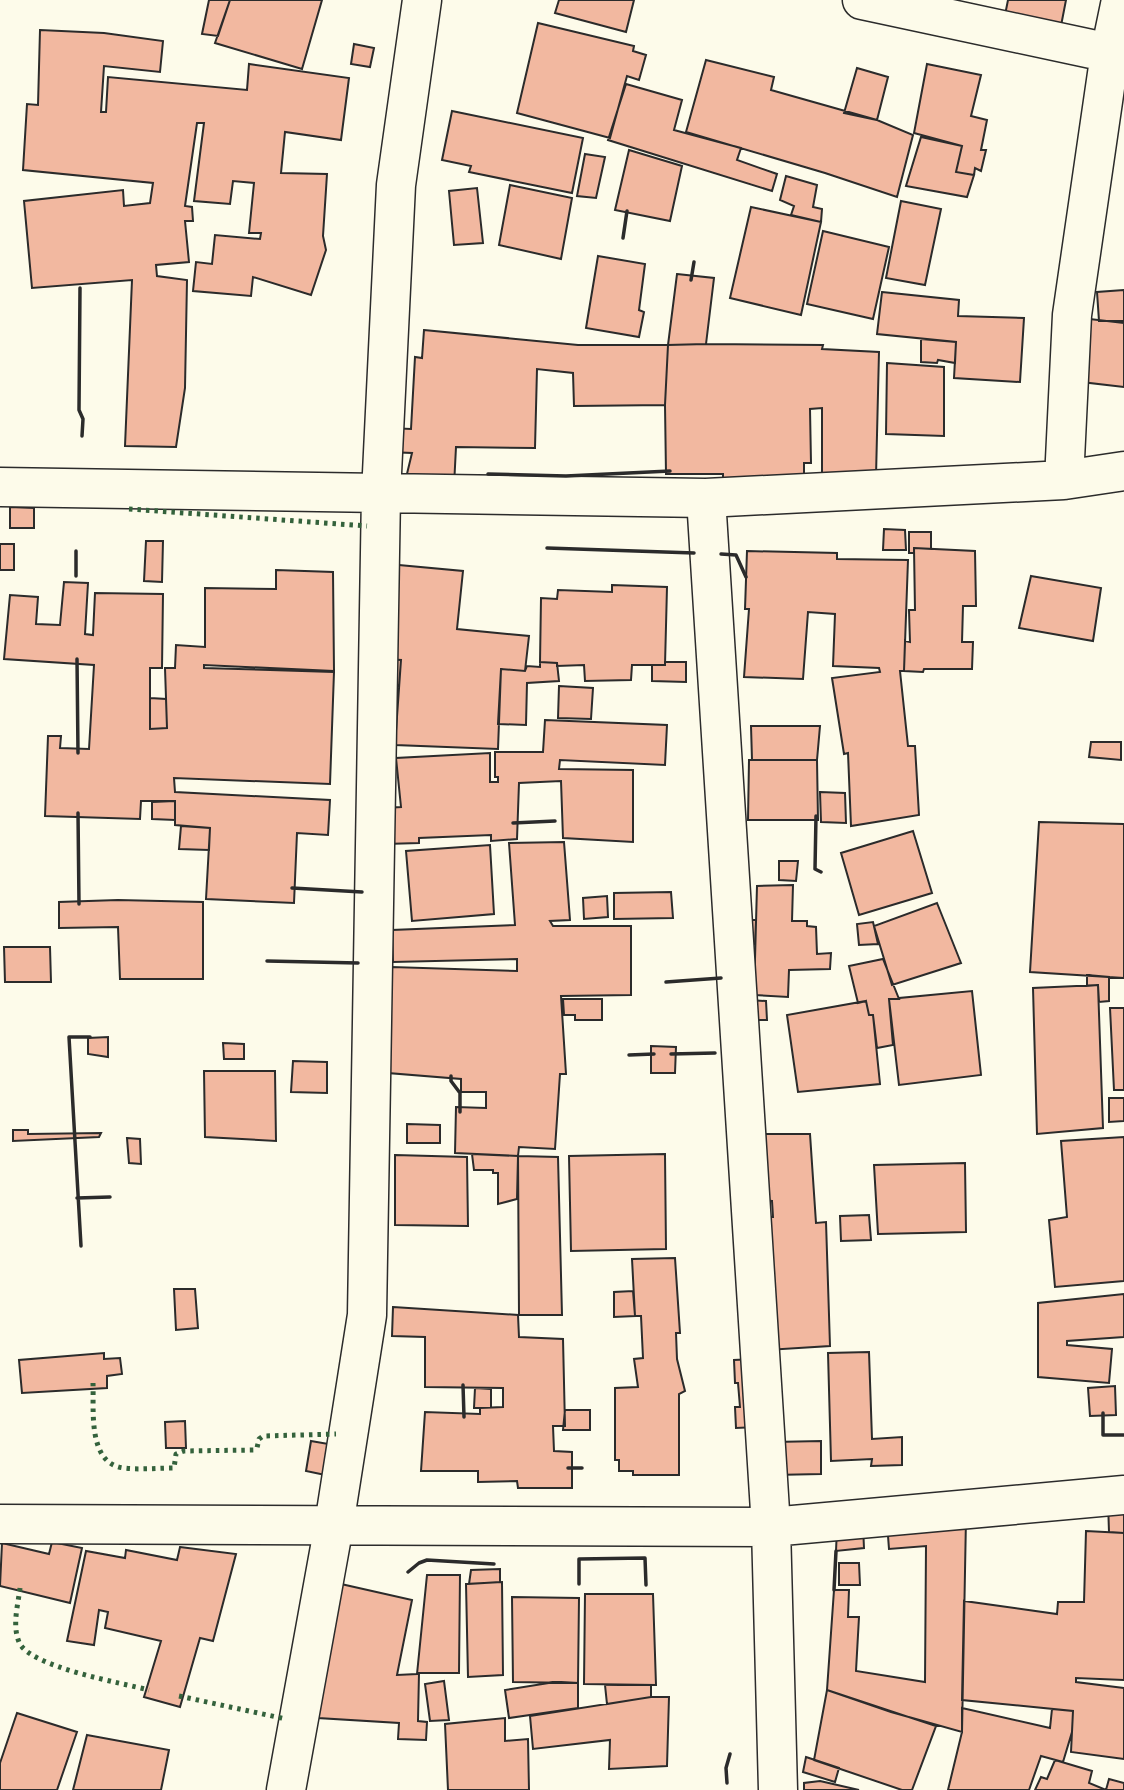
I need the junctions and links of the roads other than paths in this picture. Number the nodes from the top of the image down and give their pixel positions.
1 (422, 0) edge
2 (862, 0) edge
3 (1121, 0) edge
4 (1110, 53) junction
5 (1124, 471) edge
6 (1064, 480) junction
7 (0, 487) edge
8 (381, 494) junction
9 (706, 498) junction
10 (1124, 1495) edge
11 (0, 1524) edge
12 (334, 1525) junction
13 (771, 1527) junction
14 (286, 1790) edge
15 (778, 1790) edge

1 - 8 street
2 - 4 street
3 - 4 street
4 - 6 street
5 - 6 street
6 - 9 street
7 - 8 street
8 - 9 street
8 - 12 street
9 - 13 street
10 - 13 street
11 - 12 street
12 - 13 street
12 - 14 street
13 - 15 street

